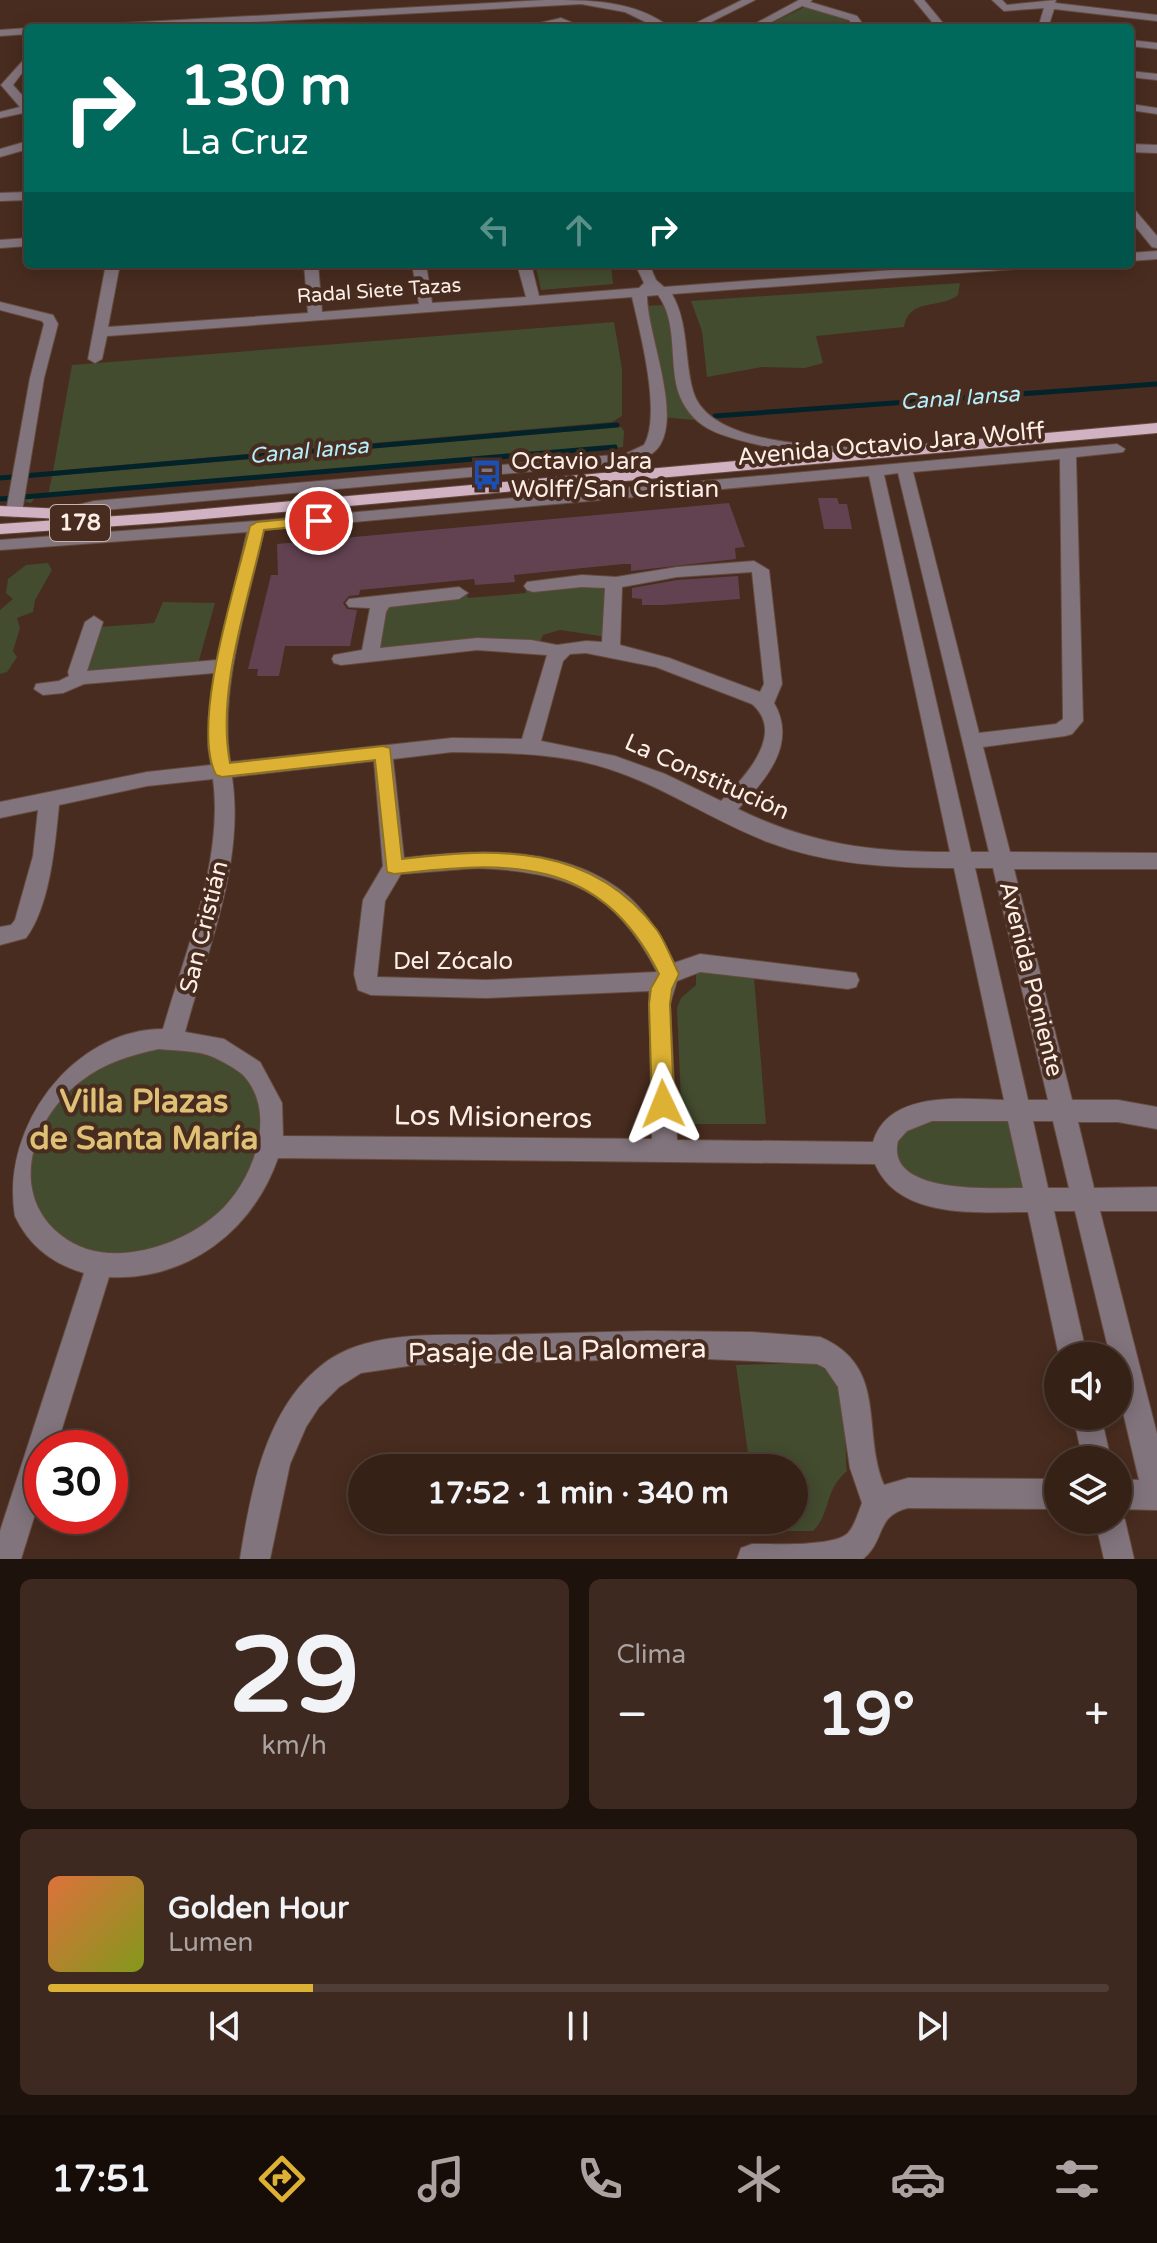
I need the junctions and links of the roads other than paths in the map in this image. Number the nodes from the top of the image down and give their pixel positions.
1 (644, 0) edge
2 (750, 0) edge
3 (919, 0) edge
4 (997, 0) edge
5 (805, 1) edge
6 (299, 2) dead end
7 (1050, 3) edge
8 (625, 9) junction
9 (319, 15) junction
10 (1157, 18) edge
11 (182, 24) edge
12 (334, 24) edge
13 (537, 24) edge
14 (569, 24) edge
15 (657, 24) edge
16 (699, 24) edge
17 (760, 24) edge
18 (858, 24) edge
19 (939, 24) edge
20 (1044, 24) edge
21 (24, 31) edge
22 (0, 33) edge
23 (1134, 43) edge
24 (1157, 46) edge
25 (24, 62) edge
26 (1134, 74) edge
27 (1157, 77) edge
28 (24, 84) edge
29 (7, 87) junction
30 (24, 104) edge
31 (1134, 108) edge
32 (24, 109) edge
33 (1157, 111) edge
34 (0, 115) edge
35 (24, 146) edge
36 (1134, 148) edge
37 (1157, 149) edge
38 (0, 153) edge
39 (24, 196) edge
40 (0, 197) edge
41 (1134, 217) edge
42 (24, 242) edge
43 (0, 244) edge
44 (1157, 244) edge
45 (1157, 255) edge
46 (1134, 257) edge
47 (112, 268) edge
48 (311, 268) edge
49 (420, 268) edge
50 (525, 268) edge
51 (644, 268) edge
52 (756, 268) edge
53 (913, 268) edge
54 (858, 270) edge
55 (761, 282) junction
56 (653, 288) junction
57 (533, 299) junction
58 (0, 306) edge
59 (426, 307) junction
60 (315, 315) junction
61 (99, 332) junction
62 (95, 359) dead end
63 (1157, 428) edge
64 (1117, 449) dead end
65 (1068, 452) junction
66 (876, 462) junction
67 (904, 467) junction
68 (7, 511) edge
69 (63, 514) junction
70 (160, 518) junction
71 (257, 526) junction
72 (0, 529) edge
73 (0, 545) edge
74 (759, 547) dead end
75 (759, 569) junction
76 (616, 583) junction
77 (533, 586) dead end
78 (459, 593) dead end
79 (384, 602) junction
80 (355, 603) dead end
81 (94, 622) dead end
82 (558, 651) junction
83 (611, 652) junction
84 (370, 655) junction
85 (341, 659) dead end
86 (224, 666) junction
87 (80, 678) junction
88 (43, 689) dead end
89 (765, 703) junction
90 (972, 741) junction
91 (530, 746) junction
92 (383, 753) junction
93 (222, 771) junction
94 (49, 799) junction
95 (0, 810) edge
96 (722, 812) junction
97 (963, 861) junction
98 (1002, 861) junction
99 (1157, 861) edge
100 (394, 867) junction
101 (0, 936) edge
102 (666, 978) junction
103 (848, 980) dead end
104 (172, 1038) junction
105 (1019, 1110) junction
106 (1063, 1111) junction
107 (1157, 1118) edge
108 (11, 1145) edge
109 (272, 1147) junction
110 (665, 1151) junction
111 (884, 1153) junction
112 (1157, 1199) edge
113 (1039, 1200) junction
114 (1085, 1201) junction
115 (108, 1265) junction
116 (1070, 1342) edge
117 (1157, 1493) edge
118 (1044, 1494) edge
119 (1132, 1494) edge
120 (877, 1504) junction
121 (1113, 1534) edge
122 (863, 1550) edge
123 (6, 1559) edge
124 (255, 1559) edge
125 (752, 1559) edge
126 (1119, 1559) edge

1 - 8 street
2 - 16 street
3 - 19 street
4 - 7 street
5 - 17 street
5 - 18 street
6 - 9 street
7 - 10 street
7 - 20 street
8 - 9 street
8 - 15 street
9 - 11 street
9 - 12 street
13 - 14 street
21 - 22 street
23 - 24 street
25 - 29 street
26 - 27 street
28 - 29 street
29 - 30 street
31 - 33 street
32 - 34 street
35 - 38 street
36 - 37 street
39 - 40 street
41 - 44 street
42 - 43 street
45 - 46 street
47 - 61 street
48 - 60 street
49 - 59 street
50 - 57 street
51 - 56 street
52 - 55 street
53 - 54 street, Radal Siete Tazas
54 - 55 street, Radal Siete Tazas
55 - 56 street, Radal Siete Tazas
56 - 57 street, Radal Siete Tazas
56 - 66 street
56 - 69 street
57 - 59 street, Radal Siete Tazas
58 - 68 street
59 - 60 street, Radal Siete Tazas
60 - 61 street, Radal Siete Tazas
61 - 62 street
63 - 66 main road, Avenida Octavio Jara Wolff / 178
64 - 65 street, Avenida Octavio Jara Wolff
65 - 67 street, Avenida Octavio Jara Wolff
65 - 90 street
66 - 67 street, Avenida Octavio Jara Wolff
66 - 70 main road, Avenida Octavio Jara Wolff / 178
66 - 71 street, Avenida Octavio Jara Wolff
66 - 97 street, Avenida Poniente
67 - 90 street, Avenida Poniente
68 - 69 main road, Avenida Octavio Jara Wolff / 178
69 - 70 main road, Avenida Octavio Jara Wolff / 178
70 - 72 main road, Avenida Octavio Jara Wolff / 178
71 - 73 street, Avenida Octavio Jara Wolff
71 - 86 street, San Cristián
74 - 75 street
75 - 76 street
75 - 89 street
76 - 77 street
76 - 83 street
78 - 79 street
79 - 80 street
79 - 84 street
81 - 87 street
82 - 83 street
82 - 84 street
82 - 91 street
83 - 89 street
84 - 85 street
86 - 87 street
86 - 93 street, San Cristián
87 - 88 street
89 - 96 street
90 - 98 street, Avenida Poniente
91 - 92 street, La Constitución
91 - 96 street, La Constitución
92 - 93 street, La Constitución
92 - 100 street
93 - 94 street, La Constitución
93 - 104 street, San Cristián
94 - 95 street, La Constitución
94 - 101 street
96 - 97 street, La Constitución
97 - 98 street, La Constitución
97 - 105 street, Avenida Poniente
98 - 99 street, La Constitución
98 - 106 street, Avenida Poniente
100 - 102 street
100 - 102 street, Del Zócalo
102 - 103 street, Del Zócalo
102 - 110 street
104 - 108 street
104 - 109 street
105 - 106 street
105 - 111 street
105 - 113 street, Avenida Poniente
106 - 107 street
106 - 114 street, Avenida Poniente
108 - 115 street
109 - 110 street, Los Misioneros
109 - 115 street
110 - 111 street, Los Misioneros
111 - 113 street
112 - 114 street
113 - 114 street
113 - 116 street, Avenida Poniente
114 - 117 street, Avenida Poniente
115 - 123 street
117 - 119 street
118 - 120 street
120 - 122 street
120 - 124 street, Pasaje de La Palomera
121 - 126 street
122 - 125 street

